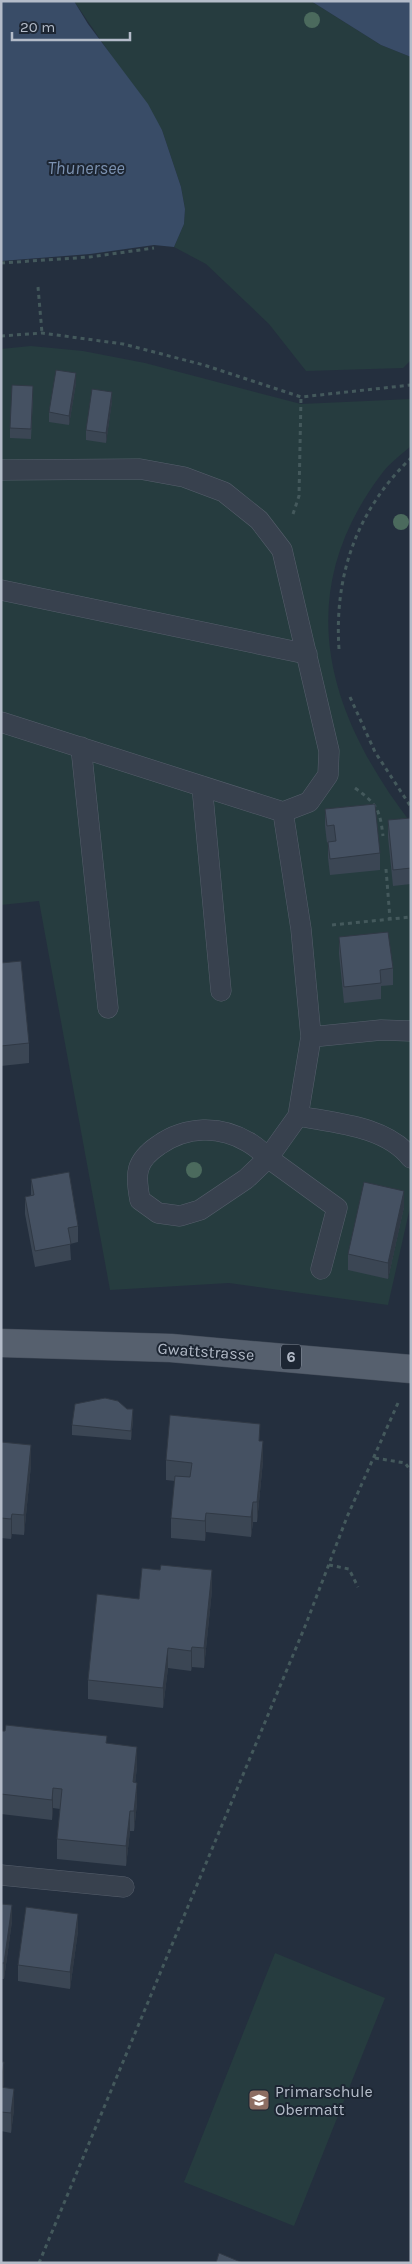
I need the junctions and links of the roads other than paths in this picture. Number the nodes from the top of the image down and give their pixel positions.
1 (1, 470) edge
2 (1, 590) edge
3 (307, 654) junction
4 (1, 722) edge
5 (81, 747) junction
6 (202, 786) junction
7 (283, 812) junction
8 (221, 991) dead end
9 (108, 1008) dead end
10 (411, 1031) edge
11 (311, 1037) junction
12 (298, 1116) junction
13 (268, 1158) junction
14 (411, 1158) edge
15 (321, 1269) dead end
16 (1, 1343) edge
17 (411, 1369) edge
18 (1, 1875) edge
19 (124, 1887) dead end

1 - 3 lane
2 - 3 lane
3 - 7 lane
4 - 5 lane
5 - 6 lane
5 - 9 lane
6 - 7 lane
6 - 8 lane
7 - 11 lane
10 - 11 lane
11 - 12 lane
12 - 13 lane
12 - 14 lane
13 - 13 lane
13 - 15 lane
16 - 17 main road, Gwattstrasse / 6
18 - 19 lane

